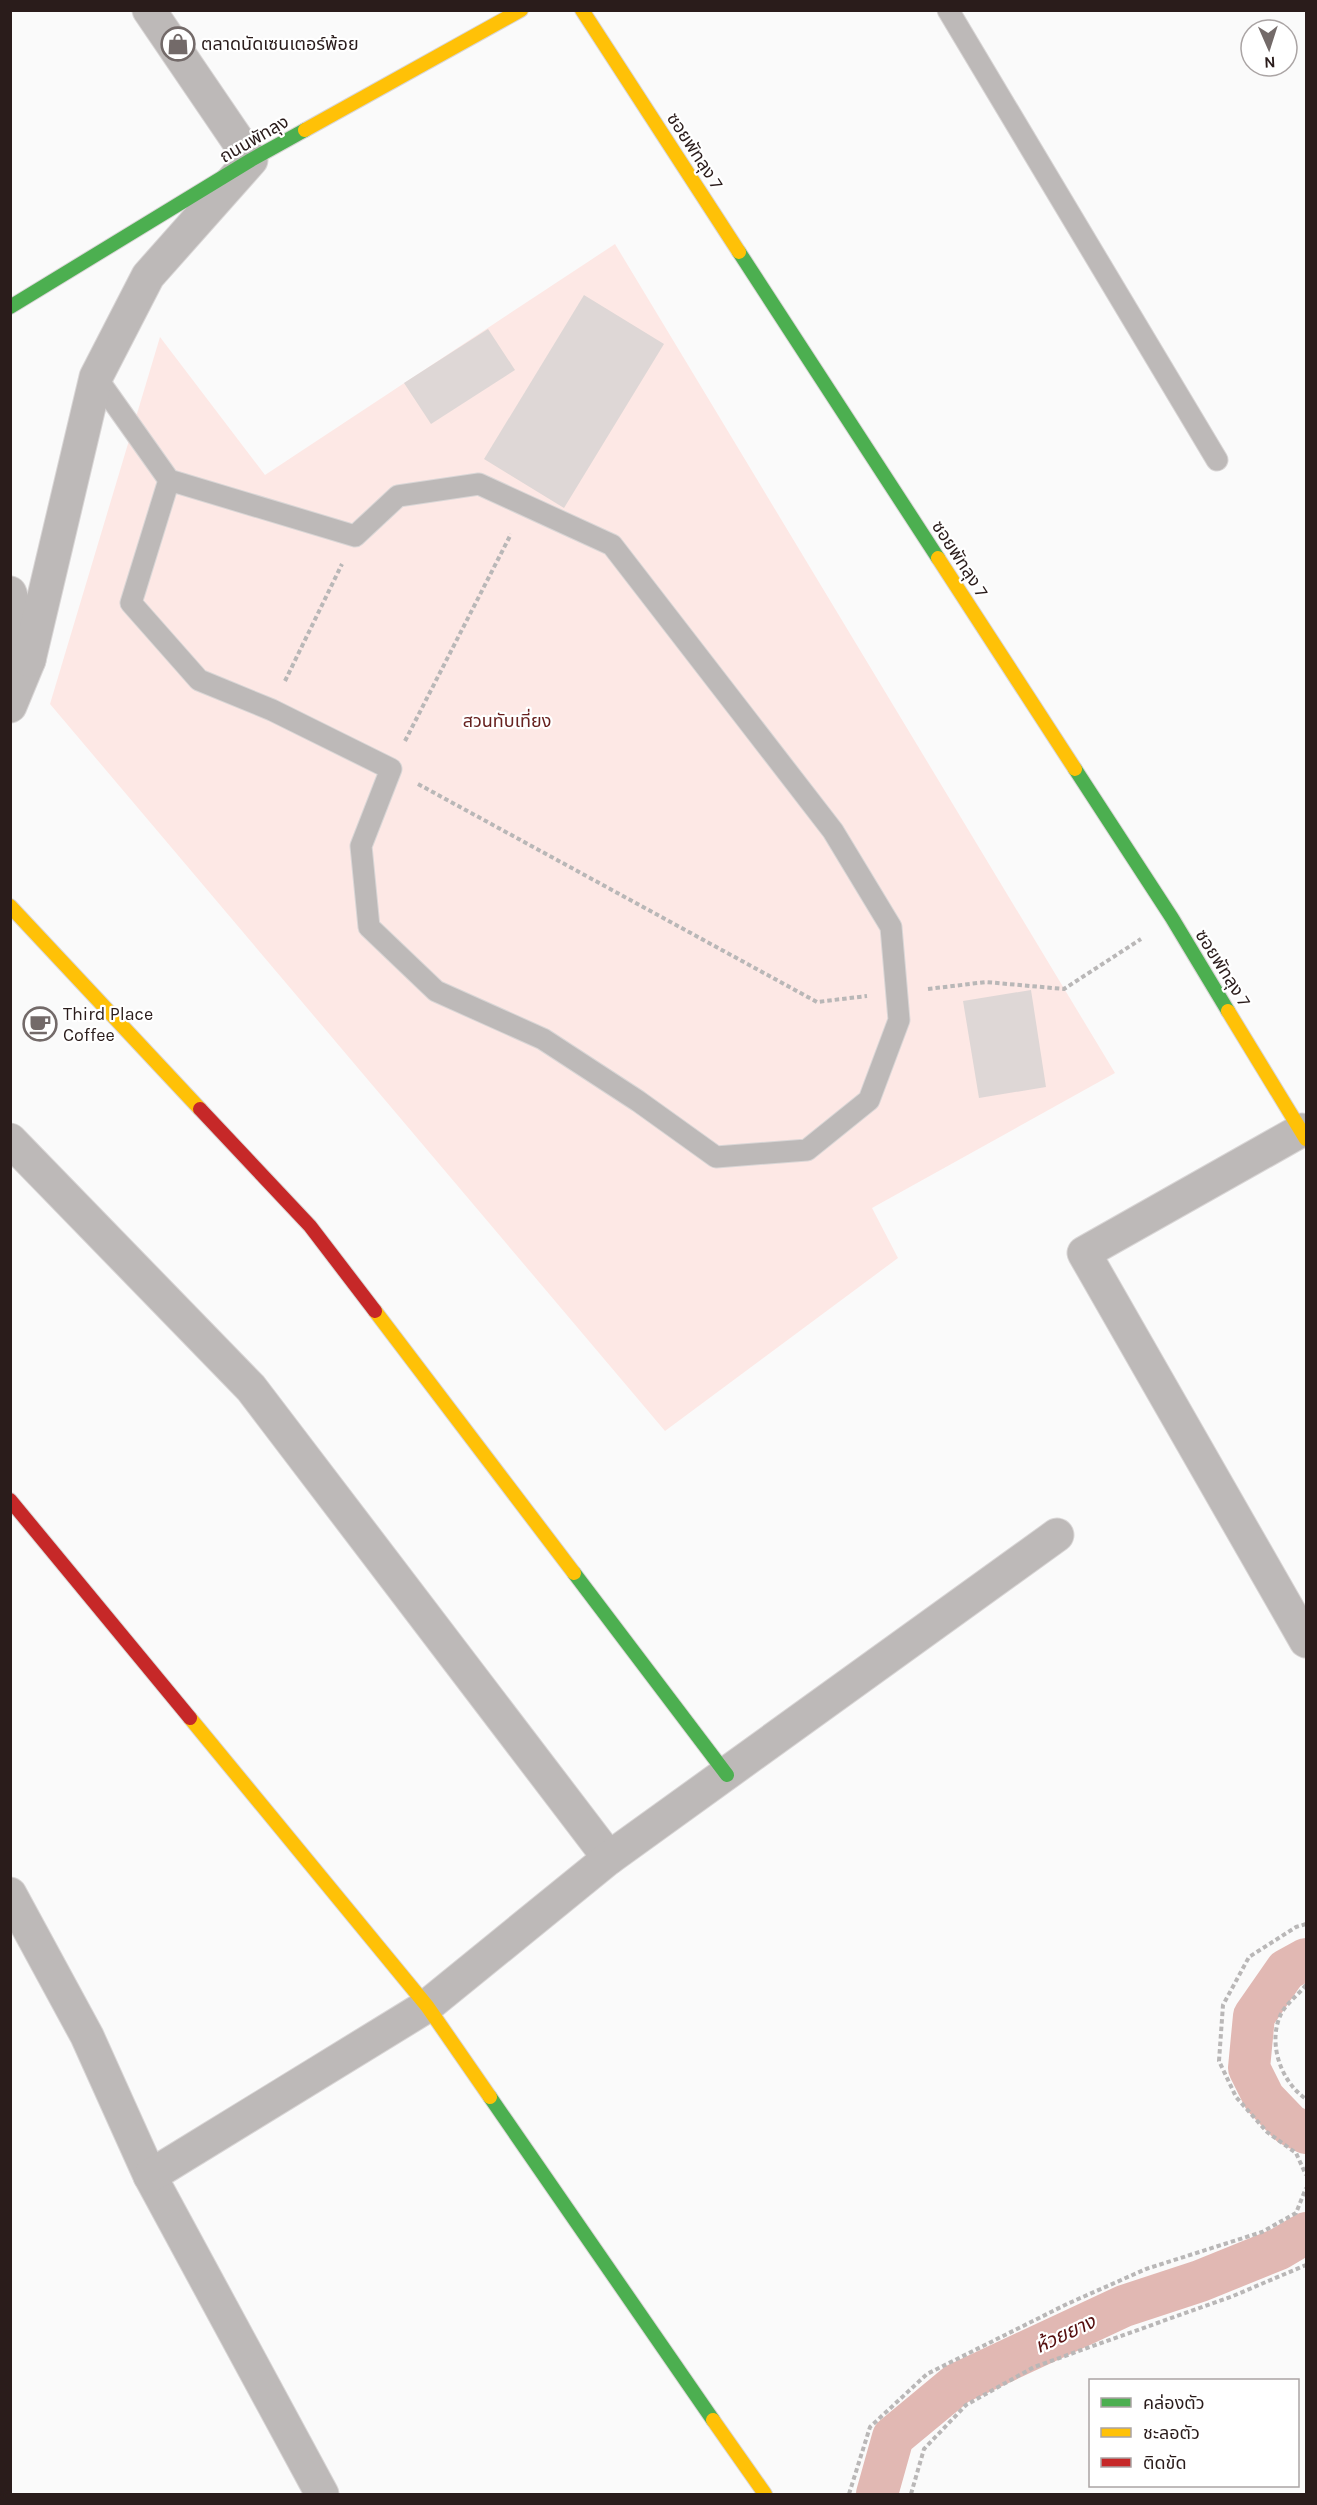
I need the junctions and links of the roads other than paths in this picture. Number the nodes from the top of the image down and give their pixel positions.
1 (149, 10) edge
2 (522, 10) edge
3 (582, 10) edge
4 (948, 10) edge
5 (252, 160) junction
6 (10, 307) edge
7 (96, 377) junction
8 (1216, 460) dead end
9 (169, 480) junction
10 (10, 592) edge
11 (28, 660) junction
12 (10, 706) edge
13 (10, 906) edge
14 (1304, 1134) edge
15 (10, 1140) edge
16 (10, 1500) edge
17 (1057, 1535) dead end
18 (1306, 1641) edge
19 (727, 1775) junction
20 (609, 1858) junction
21 (10, 1894) edge
22 (427, 2006) junction
23 (150, 2176) junction
24 (322, 2494) edge
25 (765, 2494) edge

1 - 5 street
2 - 5 street, ถนนพัทลุง
3 - 14 street, ซอยพัทลุง 7
4 - 8 lane
5 - 6 street, ถนนพัทลุง
5 - 7 street
7 - 9 lane
7 - 11 street
9 - 9 lane
10 - 11 street
11 - 12 street
13 - 19 street
14 - 18 street
15 - 20 street
16 - 22 street
17 - 19 street
19 - 20 street
20 - 22 street
21 - 23 street
22 - 23 street
22 - 25 street
23 - 24 street

